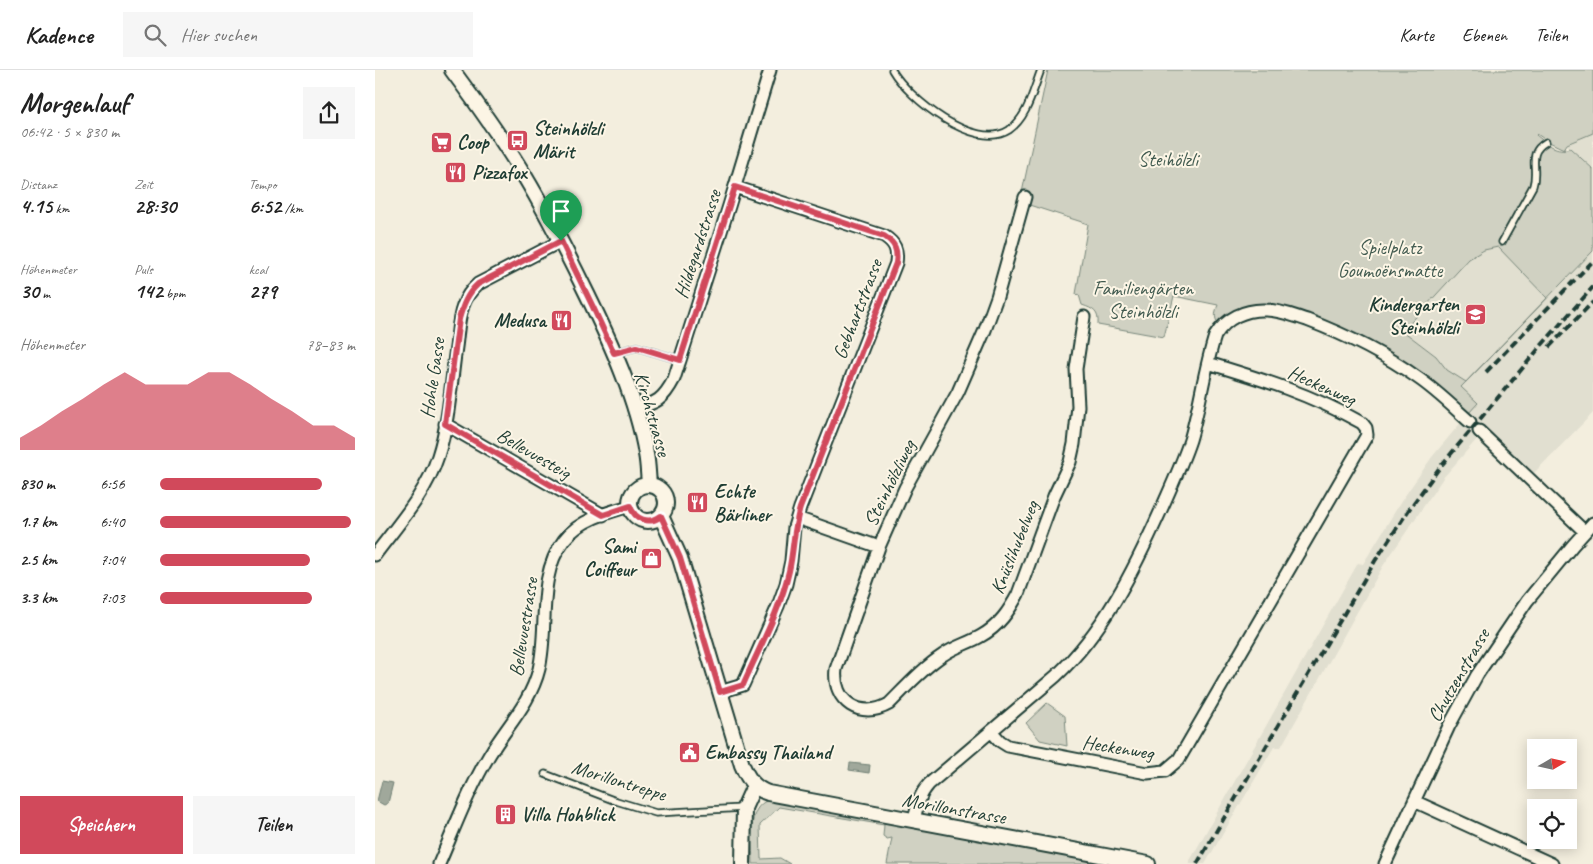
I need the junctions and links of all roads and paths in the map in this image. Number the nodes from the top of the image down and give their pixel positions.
1 (451, 70) edge
2 (770, 70) edge
3 (892, 70) edge
4 (1041, 70) edge
5 (1546, 142) dead end
6 (735, 187) junction
7 (1025, 196) dead end
8 (561, 241) junction
9 (1502, 242) dead end
10 (1084, 317) dead end
11 (614, 353) junction
12 (680, 360) junction
13 (1208, 363) junction
14 (634, 409) junction
15 (1470, 422) dead end
16 (445, 424) junction
17 (1479, 431) dead end
18 (649, 484) junction
19 (630, 506) junction
20 (603, 515) junction
21 (661, 516) junction
22 (797, 518) junction
23 (1589, 528) edge
24 (879, 547) junction
25 (375, 555) edge
26 (720, 692) junction
27 (991, 731) junction
28 (545, 774) dead end
29 (754, 786) junction
30 (1414, 801) junction
31 (744, 808) junction
32 (914, 821) junction
33 (439, 864) edge
34 (743, 864) edge
35 (1148, 864) edge
36 (1385, 864) edge
37 (1552, 864) edge

1 - 8 street, Kirchstrasse
2 - 6 street, Hildegardstrasse
3 - 4 lane
5 - 9 lane
6 - 12 street, Hildegardstrasse
6 - 22 street, Gebhartstrasse
7 - 24 street, Steinhölzliweg
8 - 11 street, Kirchstrasse
8 - 16 street, Hohle Gasse
10 - 24 street, Knüslihubelweg
11 - 12 lane
11 - 14 street, Kirchstrasse
12 - 14 street, Hildegardstrasse
13 - 15 street
13 - 27 street
13 - 27 street, Heckenweg
14 - 18 street, Kirchstrasse
16 - 20 street, Bellevuesteig
16 - 25 street, Hohle Gasse
17 - 23 street
18 - 19 street, Kirchstrasse
18 - 21 street, Kirchstrasse
19 - 20 street, Bellevuestrasse
19 - 21 street
20 - 33 street, Bellevuestrasse
21 - 26 street, Kirchstrasse
22 - 24 street, Steinhölzliweg
22 - 26 street
23 - 30 street, Chutzenstrasse
26 - 29 street, Kirchstrasse
27 - 32 street
28 - 31 lane, Morillontreppe
29 - 31 street
29 - 32 street, Morillonstrasse
30 - 36 street, Chutzenstrasse
30 - 37 street
31 - 34 street
32 - 35 street, Morillonstrasse

